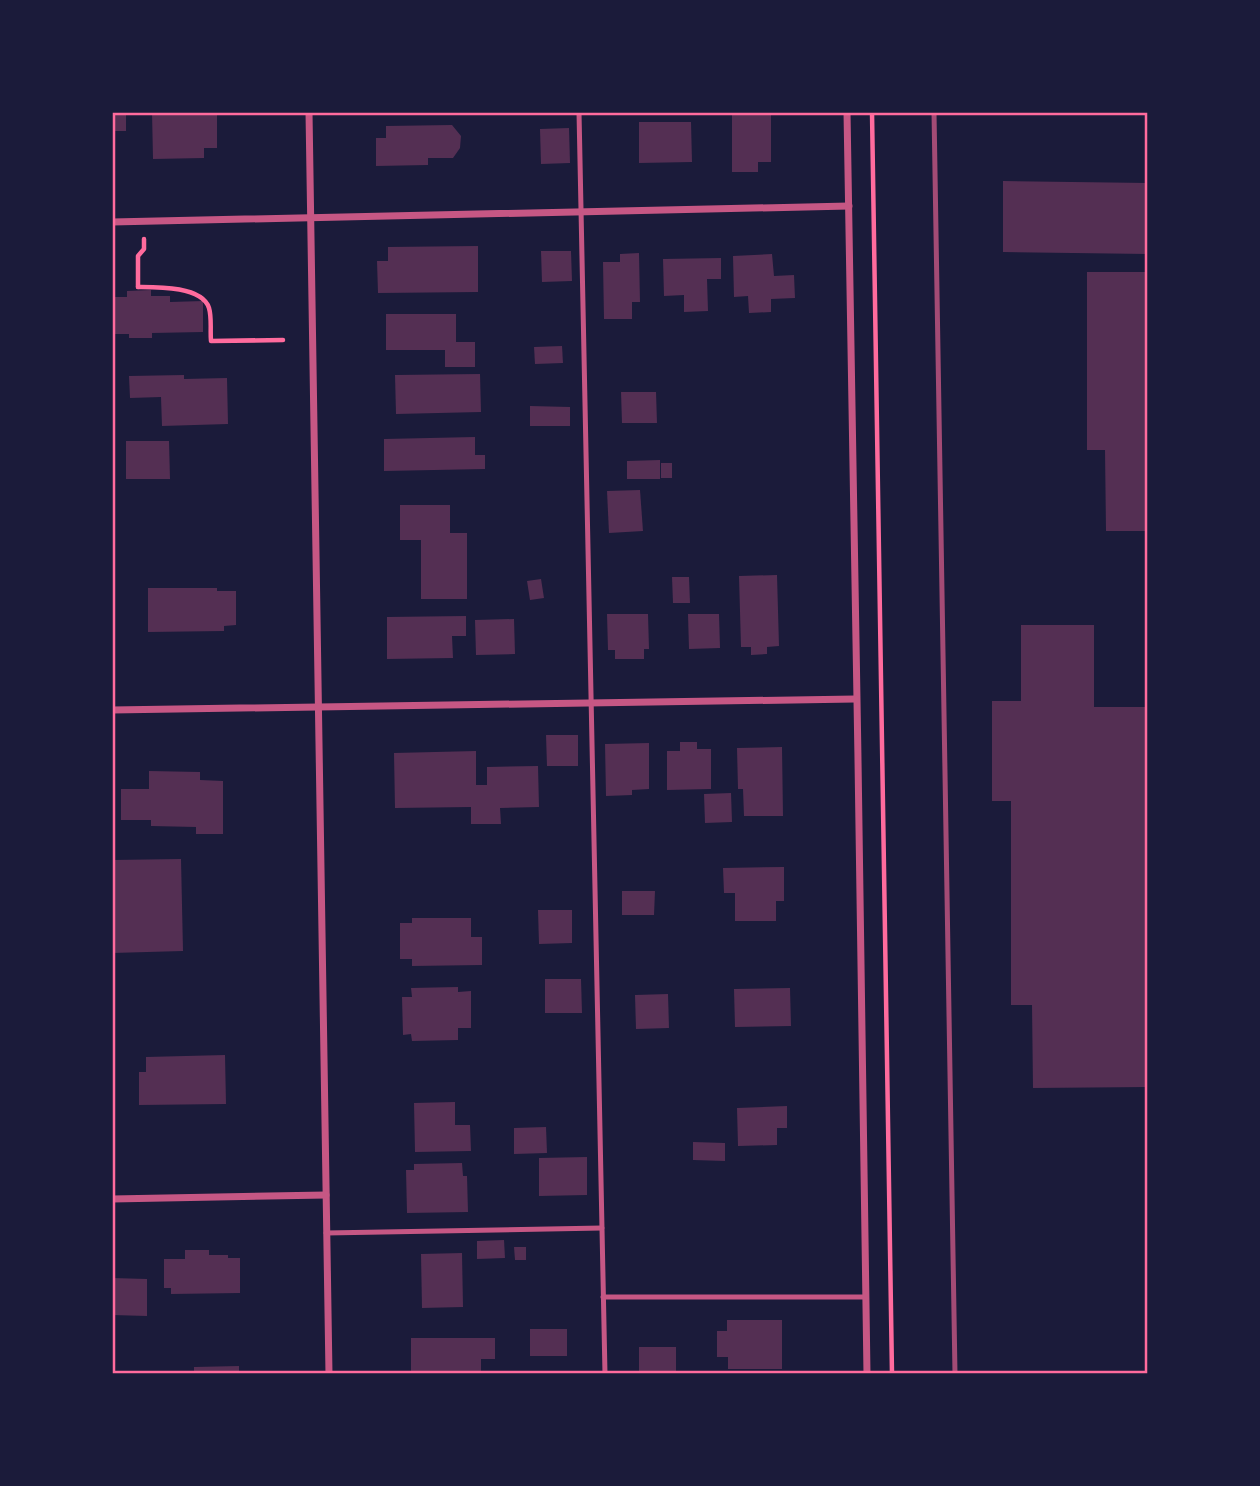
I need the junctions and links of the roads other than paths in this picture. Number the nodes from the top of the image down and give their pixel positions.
1 (309, 112) edge
2 (579, 112) edge
3 (847, 112) edge
4 (849, 206) junction
5 (581, 212) junction
6 (311, 218) junction
7 (112, 222) edge
8 (855, 699) junction
9 (593, 703) junction
10 (318, 705) junction
11 (112, 710) edge
12 (326, 1195) junction
13 (112, 1199) edge
14 (602, 1228) junction
15 (326, 1233) junction
16 (603, 1297) junction
17 (866, 1297) junction
18 (328, 1374) edge
19 (605, 1374) edge
20 (867, 1374) edge

1 - 6 street
2 - 5 lane
3 - 4 street
4 - 5 street
4 - 8 street
5 - 6 street
5 - 9 lane
6 - 7 street
6 - 10 street
8 - 9 street
8 - 17 street
9 - 10 street
9 - 14 lane
10 - 11 street
10 - 12 street
12 - 13 street
12 - 15 street
14 - 15 lane
14 - 16 lane
15 - 18 street
16 - 17 lane
16 - 19 lane
17 - 20 street

